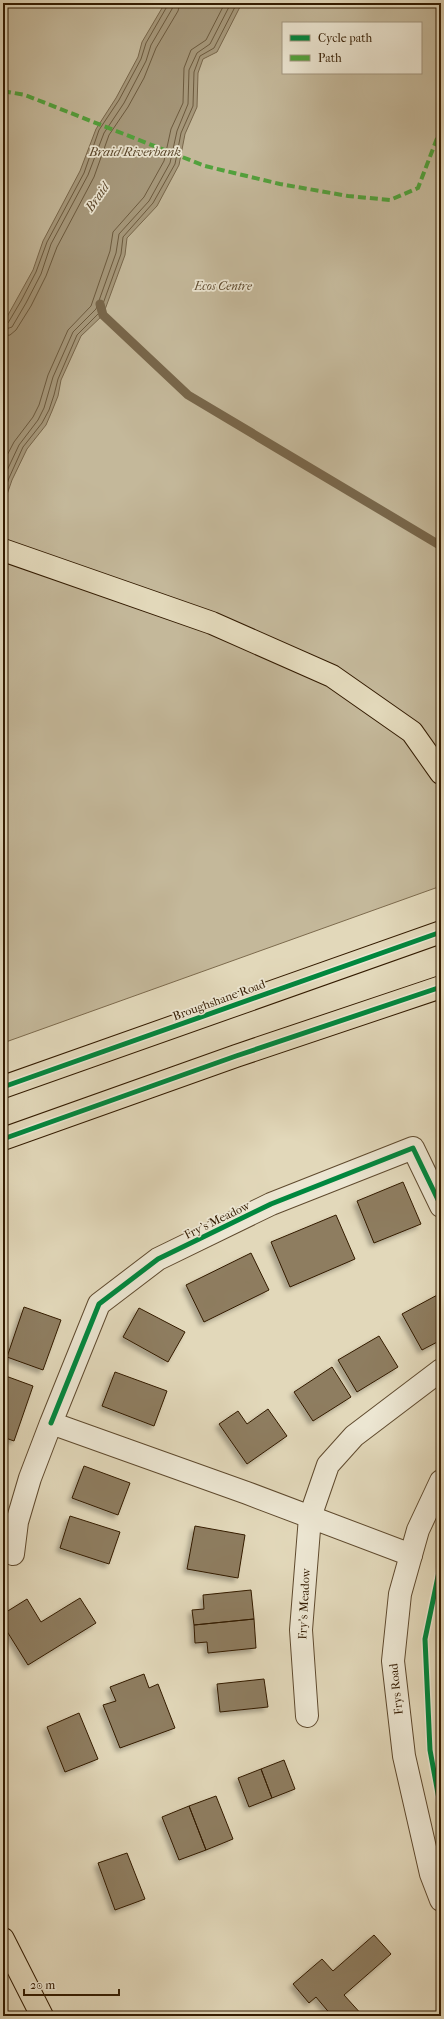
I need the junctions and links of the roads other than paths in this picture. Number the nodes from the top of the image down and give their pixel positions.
1 (3, 550) edge
2 (441, 772) edge
3 (441, 932) edge
4 (441, 987) edge
5 (3, 1087) edge
6 (3, 1139) edge
7 (441, 1206) edge
8 (441, 1370) edge
9 (51, 1424) junction
10 (441, 1481) edge
11 (310, 1517) junction
12 (13, 1554) dead end
13 (411, 1555) junction
14 (307, 1716) dead end
15 (441, 1900) edge
16 (3, 1939) edge
17 (42, 2016) edge

1 - 2 main road
3 - 5 main road, Broughshane Road
4 - 6 main road
7 - 9 street, Fry's Meadow
8 - 11 street, Fry's Meadow
9 - 11 street
9 - 12 street, Fry's Meadow
10 - 13 street, Frys Road
11 - 13 street
11 - 14 street, Fry's Meadow
13 - 15 street, Frys Road
16 - 17 main road

